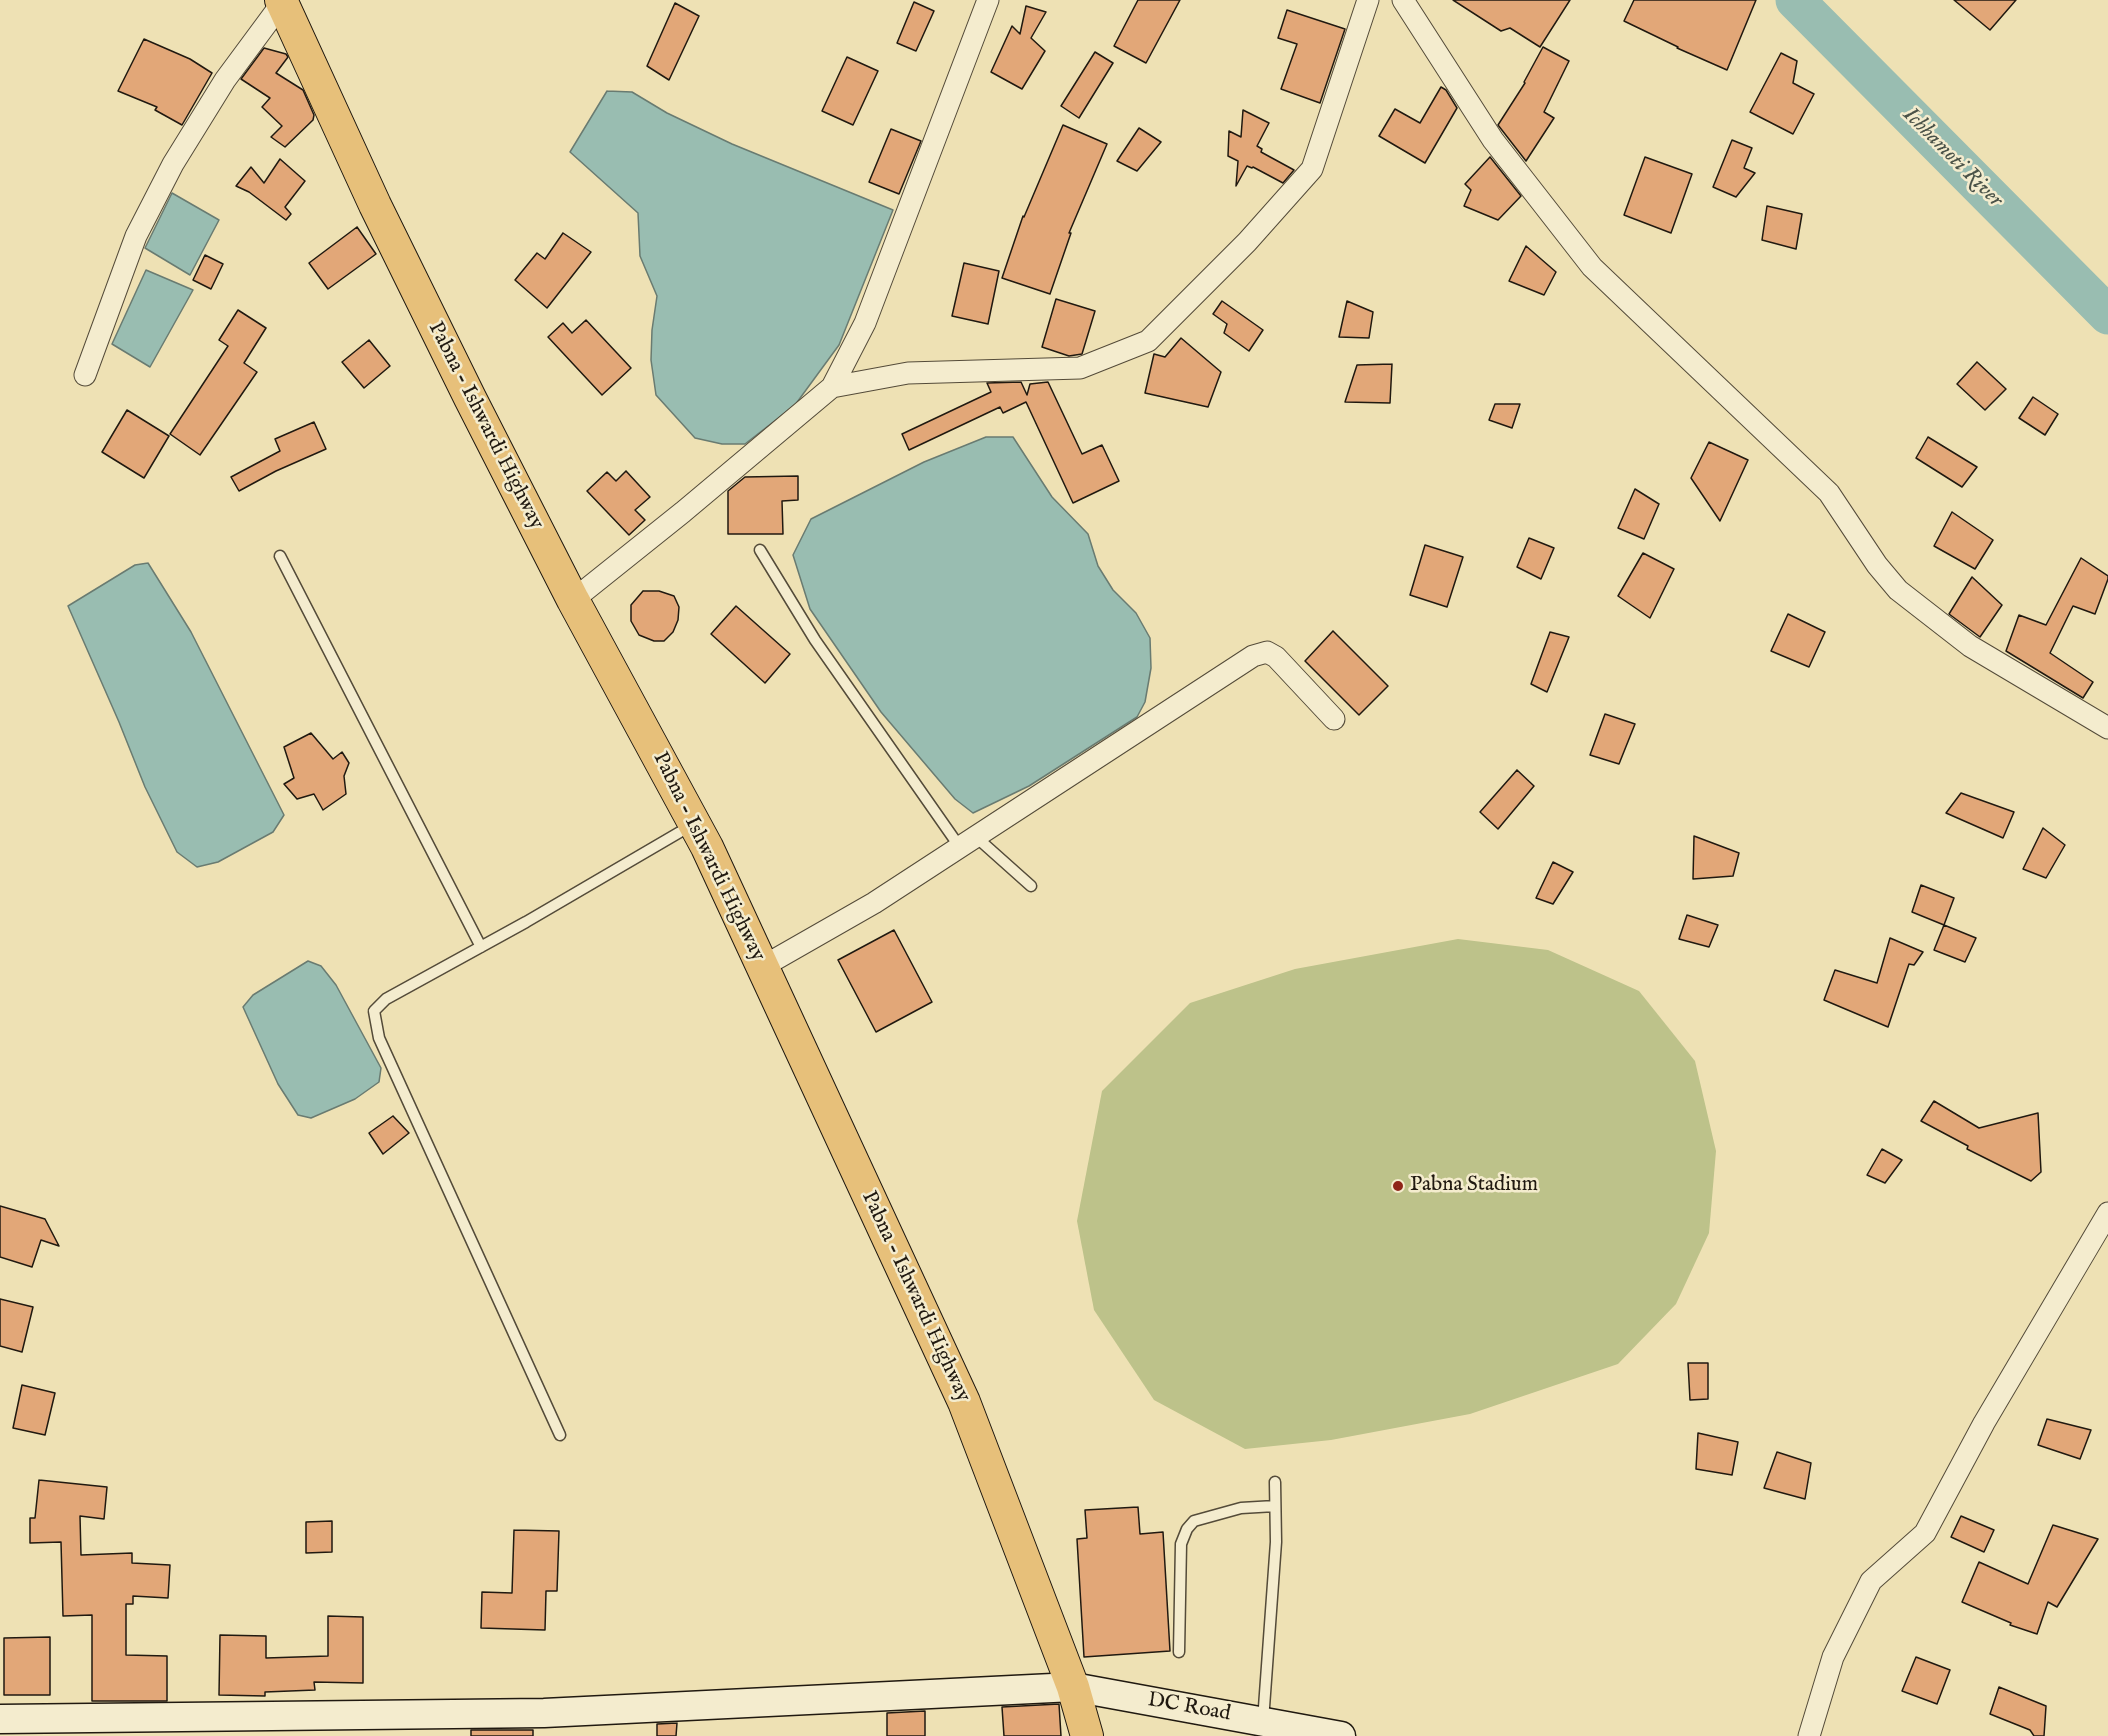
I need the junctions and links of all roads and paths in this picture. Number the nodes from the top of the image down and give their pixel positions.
1 (988, 0) edge
2 (1368, 0) edge
3 (1403, 0) edge
4 (282, 1) edge
5 (85, 375) dead end
6 (832, 387) junction
7 (760, 550) dead end
8 (280, 556) dead end
9 (573, 600) junction
10 (1334, 719) dead end
11 (2108, 728) edge
12 (695, 824) junction
13 (967, 841) junction
14 (1031, 886) dead end
15 (481, 947) junction
16 (762, 967) junction
17 (2108, 1213) edge
18 (560, 1435) dead end
19 (1275, 1482) dead end
20 (1275, 1506) junction
21 (1179, 1652) dead end
22 (1073, 1687) junction
23 (0, 1719) edge
24 (1263, 1722) junction
25 (1324, 1734) edge
26 (1087, 1736) edge
27 (1809, 1736) edge

1 - 6 street
2 - 6 street
3 - 11 street
4 - 5 street
4 - 9 main road, Pabna - Ishwardi Highway
6 - 9 street
7 - 13 lane
8 - 15 lane
9 - 12 main road, Pabna - Ishwardi Highway
10 - 13 street
12 - 15 lane
12 - 16 main road, Pabna - Ishwardi Highway
13 - 14 lane
13 - 16 street
15 - 18 lane
16 - 22 main road, Pabna - Ishwardi Highway
17 - 27 street
19 - 20 lane
20 - 21 lane
20 - 24 lane
22 - 23 street, DC Road
22 - 24 street, DC Road
22 - 26 main road, Pabna - Ishwardi Highway
24 - 25 street, DC Road

